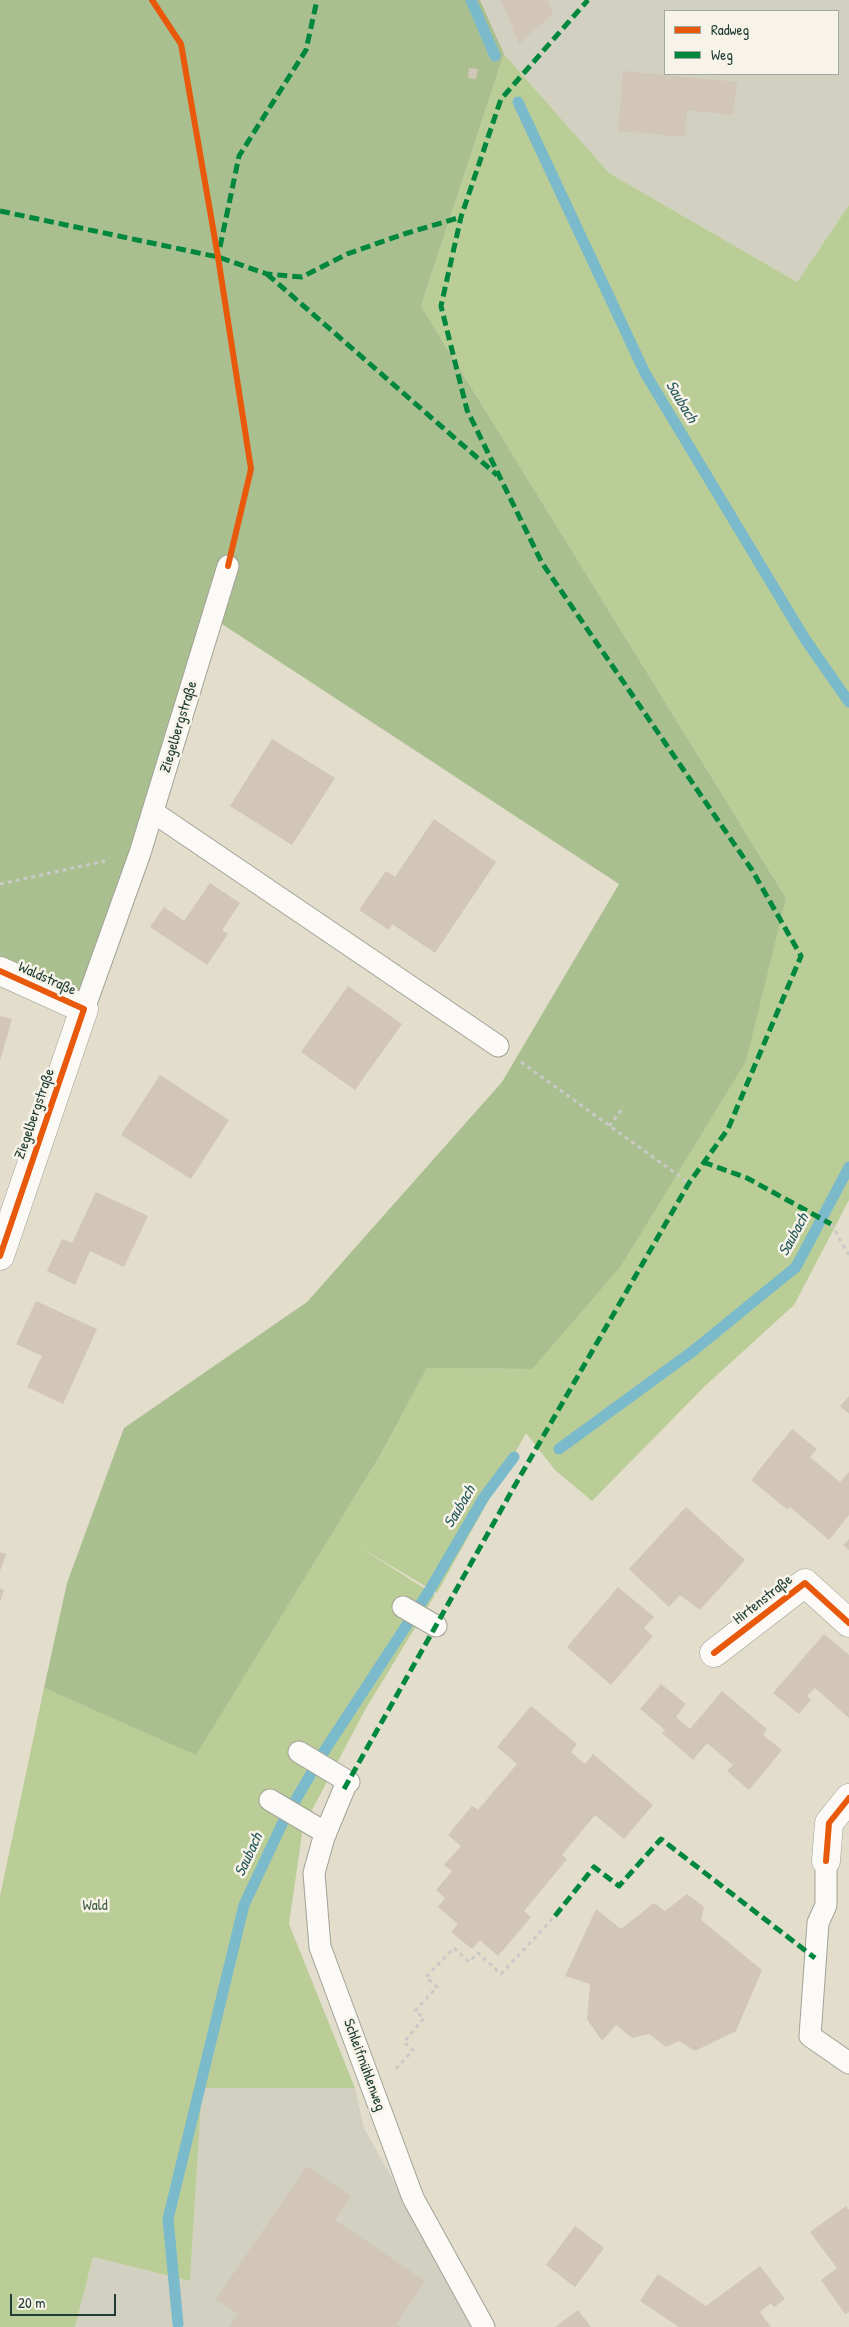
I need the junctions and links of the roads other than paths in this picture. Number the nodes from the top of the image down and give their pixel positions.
1 (228, 566) dead end
2 (153, 812) junction
3 (0, 971) edge
4 (84, 1009) junction
5 (498, 1046) road end
6 (0, 1256) edge
7 (849, 1622) edge
8 (714, 1653) dead end
9 (311, 1759) dead end
10 (849, 1798) edge
11 (282, 1807) dead end
12 (326, 1833) junction
13 (826, 1861) joint
14 (849, 2063) edge
15 (484, 2327) edge

1 - 2 lane, Ziegelbergstraße
2 - 4 lane, Ziegelbergstraße
2 - 5 lane
3 - 4 street, Waldstraße
4 - 6 street, Ziegelbergstraße
7 - 8 street, Hirtenstraße
9 - 12 lane, Schleifmühlenweg
10 - 13 street
11 - 12 lane
12 - 15 lane, Schleifmühlenweg
13 - 14 lane

